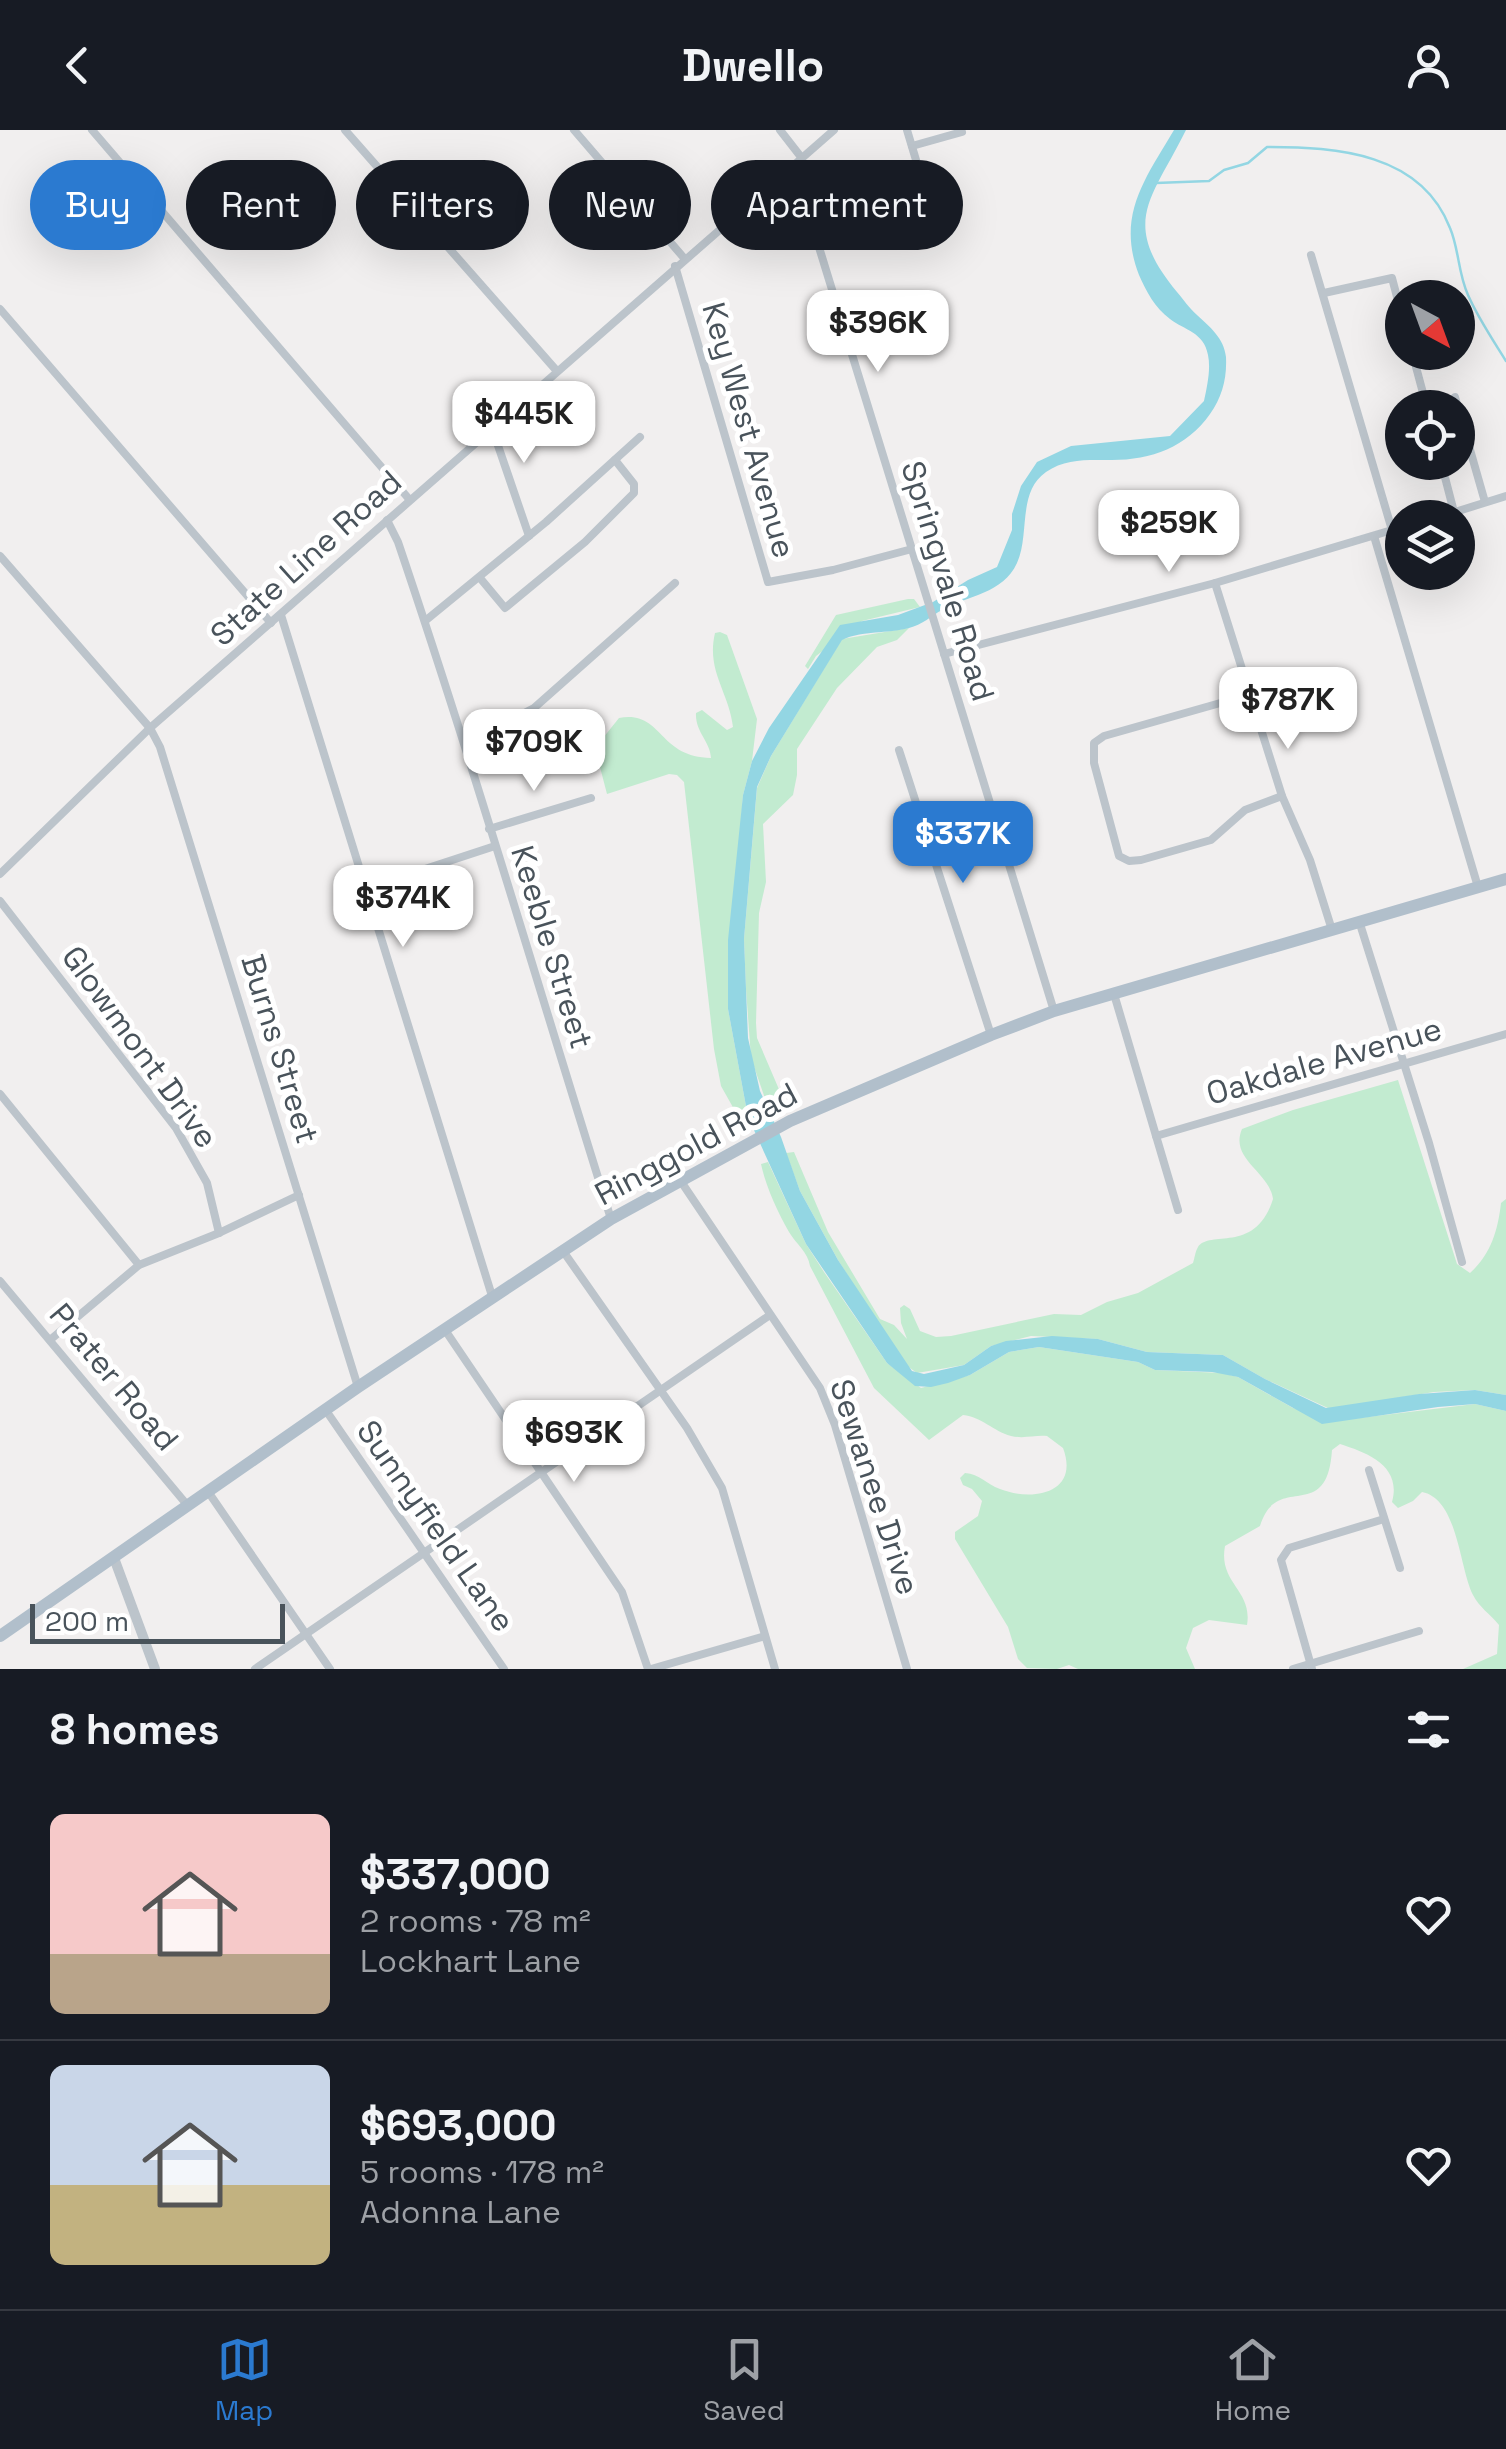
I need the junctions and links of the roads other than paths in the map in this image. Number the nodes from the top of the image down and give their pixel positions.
1 (92, 130) edge
2 (345, 130) edge
3 (574, 130) edge
4 (780, 130) edge
5 (834, 130) edge
6 (907, 130) edge
7 (962, 132) edge
8 (912, 146) junction
9 (801, 157) junction
10 (798, 160) edge
11 (916, 160) edge
12 (711, 235) edge
13 (820, 250) edge
14 (1311, 255) dead end
15 (684, 258) junction
16 (675, 266) junction
17 (1393, 280) edge
18 (1324, 292) junction
19 (0, 309) edge
20 (556, 370) junction
21 (492, 428) junction
22 (640, 437) dead end
23 (616, 460) junction
24 (1475, 469) edge
25 (1506, 496) edge
26 (408, 499) junction
27 (1484, 502) junction
28 (1475, 505) edge
29 (1385, 506) edge
30 (522, 515) junction
31 (387, 520) junction
32 (546, 522) junction
33 (1385, 532) edge
34 (530, 536) junction
35 (1374, 536) junction
36 (912, 549) junction
37 (0, 556) edge
38 (480, 578) junction
39 (1215, 582) junction
40 (675, 584) dead end
41 (280, 615) junction
42 (425, 621) junction
43 (271, 623) junction
44 (944, 654) junction
45 (1252, 694) junction
46 (150, 728) junction
47 (466, 744) junction
48 (899, 750) dead end
49 (1282, 796) junction
50 (591, 798) dead end
51 (489, 830) junction
52 (494, 846) junction
53 (0, 874) edge
54 (1506, 879) edge
55 (1478, 886) junction
56 (364, 889) junction
57 (0, 900) edge
58 (1360, 924) junction
59 (1332, 930) junction
60 (1113, 993) junction
61 (1054, 1012) junction
62 (992, 1034) junction
63 (1506, 1034) edge
64 (1403, 1066) junction
65 (0, 1094) edge
66 (1156, 1136) junction
67 (680, 1180) junction
68 (299, 1195) junction
69 (1178, 1210) dead end
70 (611, 1219) junction
71 (220, 1233) junction
72 (562, 1250) junction
73 (1462, 1262) dead end
74 (138, 1265) junction
75 (0, 1280) edge
76 (492, 1296) junction
77 (770, 1315) junction
78 (445, 1330) junction
79 (50, 1340) junction
80 (358, 1387) junction
81 (661, 1392) junction
82 (327, 1412) junction
83 (1369, 1470) dead end
84 (543, 1472) junction
85 (210, 1493) junction
86 (188, 1506) junction
87 (1384, 1519) junction
88 (423, 1554) junction
89 (114, 1558) junction
90 (1400, 1568) dead end
91 (1418, 1631) dead end
92 (307, 1634) junction
93 (0, 1636) edge
94 (765, 1636) junction
95 (1311, 1666) edge
96 (155, 1669) edge
97 (255, 1669) edge
98 (330, 1669) edge
99 (504, 1669) edge
100 (650, 1669) edge
101 (775, 1669) edge
102 (907, 1669) edge
103 (1294, 1669) edge

1 - 26 street
2 - 20 street
3 - 15 street
4 - 9 street
5 - 9 street, State Line Road
6 - 8 street
7 - 8 street
8 - 11 street
9 - 10 street, State Line Road
12 - 15 street, State Line Road
13 - 36 street, Springvale Road
14 - 18 street
15 - 16 street, State Line Road
16 - 20 street, State Line Road
16 - 36 street, Key West Avenue
17 - 18 street
18 - 29 street
19 - 43 street
20 - 21 street, State Line Road
21 - 26 street, State Line Road
21 - 30 street
22 - 23 street
23 - 32 street
23 - 38 street
24 - 27 street
25 - 27 street
26 - 31 street, State Line Road
27 - 28 street
30 - 32 street
30 - 34 street
31 - 41 street, State Line Road
31 - 42 street, Keeble Street
32 - 34 street
33 - 35 street
34 - 38 street
35 - 39 street
35 - 55 street
36 - 44 street, Springvale Road
37 - 46 street, Burns Street
38 - 42 street
39 - 44 street
39 - 45 street
40 - 47 street
41 - 43 street, State Line Road
41 - 56 street
42 - 47 street, Keeble Street
43 - 46 street, State Line Road
44 - 61 street, Springvale Road
45 - 49 street
45 - 49 street
46 - 53 street, State Line Road
46 - 68 street, Burns Street
47 - 51 street, Keeble Street
48 - 62 street
49 - 59 street
50 - 51 street
51 - 52 street, Keeble Street
52 - 56 street
52 - 70 street, Keeble Street
54 - 55 main road, Ringgold Road
55 - 58 main road, Ringgold Road
56 - 76 street
57 - 71 street, Glowmont Drive
58 - 59 main road, Ringgold Road
58 - 64 street
59 - 60 main road, Ringgold Road
60 - 61 main road, Ringgold Road
60 - 66 street
61 - 62 main road, Ringgold Road
62 - 67 main road, Ringgold Road
63 - 64 street, Oakdale Avenue
64 - 66 street, Oakdale Avenue
64 - 73 street
65 - 74 street
66 - 69 street
67 - 70 main road, Ringgold Road
67 - 77 street, Sewanee Drive
68 - 71 street
68 - 80 street, Burns Street
70 - 72 main road, Ringgold Road
71 - 74 street
72 - 76 main road, Ringgold Road
72 - 81 street
74 - 79 street
75 - 79 street, Prater Road
76 - 78 main road, Ringgold Road
77 - 81 street
77 - 102 street, Sewanee Drive
78 - 80 main road, Ringgold Road
78 - 84 street
79 - 86 street, Prater Road
80 - 82 main road, Ringgold Road
81 - 84 street
81 - 94 street
82 - 85 main road, Ringgold Road
82 - 88 street, Sunnyfield Lane
83 - 87 street
84 - 88 street
84 - 100 street
85 - 86 main road, Ringgold Road
85 - 92 street
86 - 89 main road, Ringgold Road
87 - 90 street
87 - 95 street
88 - 92 street
88 - 99 street, Sunnyfield Lane
89 - 93 main road, Ringgold Road
89 - 96 street
91 - 95 street
92 - 97 street
92 - 98 street
94 - 100 street
94 - 101 street
95 - 103 street

